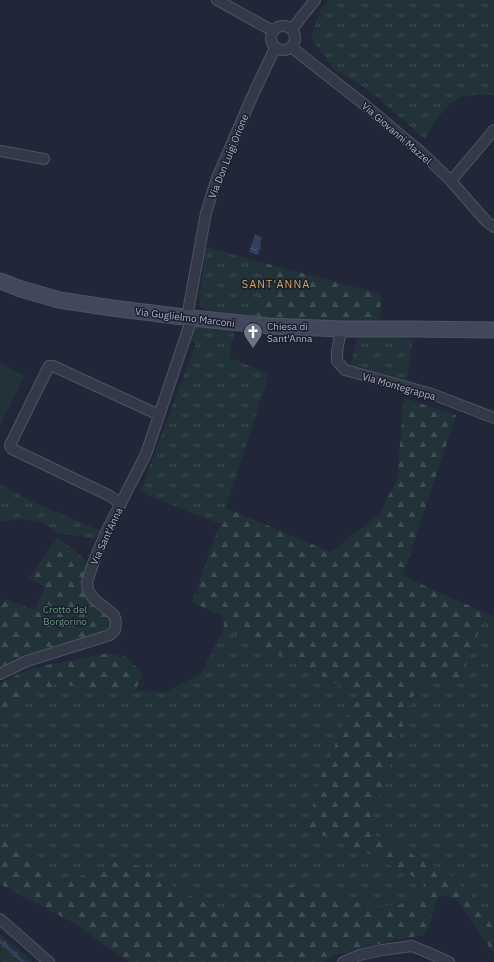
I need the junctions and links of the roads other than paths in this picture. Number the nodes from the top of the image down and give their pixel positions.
1 (216, 0) edge
2 (315, 0) edge
3 (292, 29) junction
4 (273, 32) junction
5 (291, 47) junction
6 (276, 48) junction
7 (494, 130) edge
8 (0, 151) edge
9 (44, 159) dead end
10 (451, 181) junction
11 (494, 227) edge
12 (0, 281) edge
13 (189, 318) junction
14 (342, 329) junction
15 (494, 330) edge
16 (159, 415) junction
17 (494, 418) edge
18 (121, 504) junction
19 (0, 674) edge
20 (0, 919) edge
21 (49, 962) edge
22 (343, 962) edge
23 (449, 962) edge

1 - 4 street
2 - 3 street
3 - 4 street
3 - 5 street
4 - 6 street
5 - 6 street
5 - 10 street, Via Giovanni Mazzel
6 - 13 street, Via Don Luigi Orione
7 - 10 street
8 - 9 street
10 - 11 street, Via Giovanni Mazzel
12 - 13 street, Via Guglielmo Marconi
13 - 14 street, Via Guglielmo Marconi
13 - 16 street, Via Sant'Anna
14 - 15 street, Via Guglielmo Marconi
14 - 17 street, Via Montegrappa
16 - 18 street, Via Sant'Anna
16 - 18 street
18 - 19 street, Via Sant'Anna
20 - 21 street
22 - 23 street

